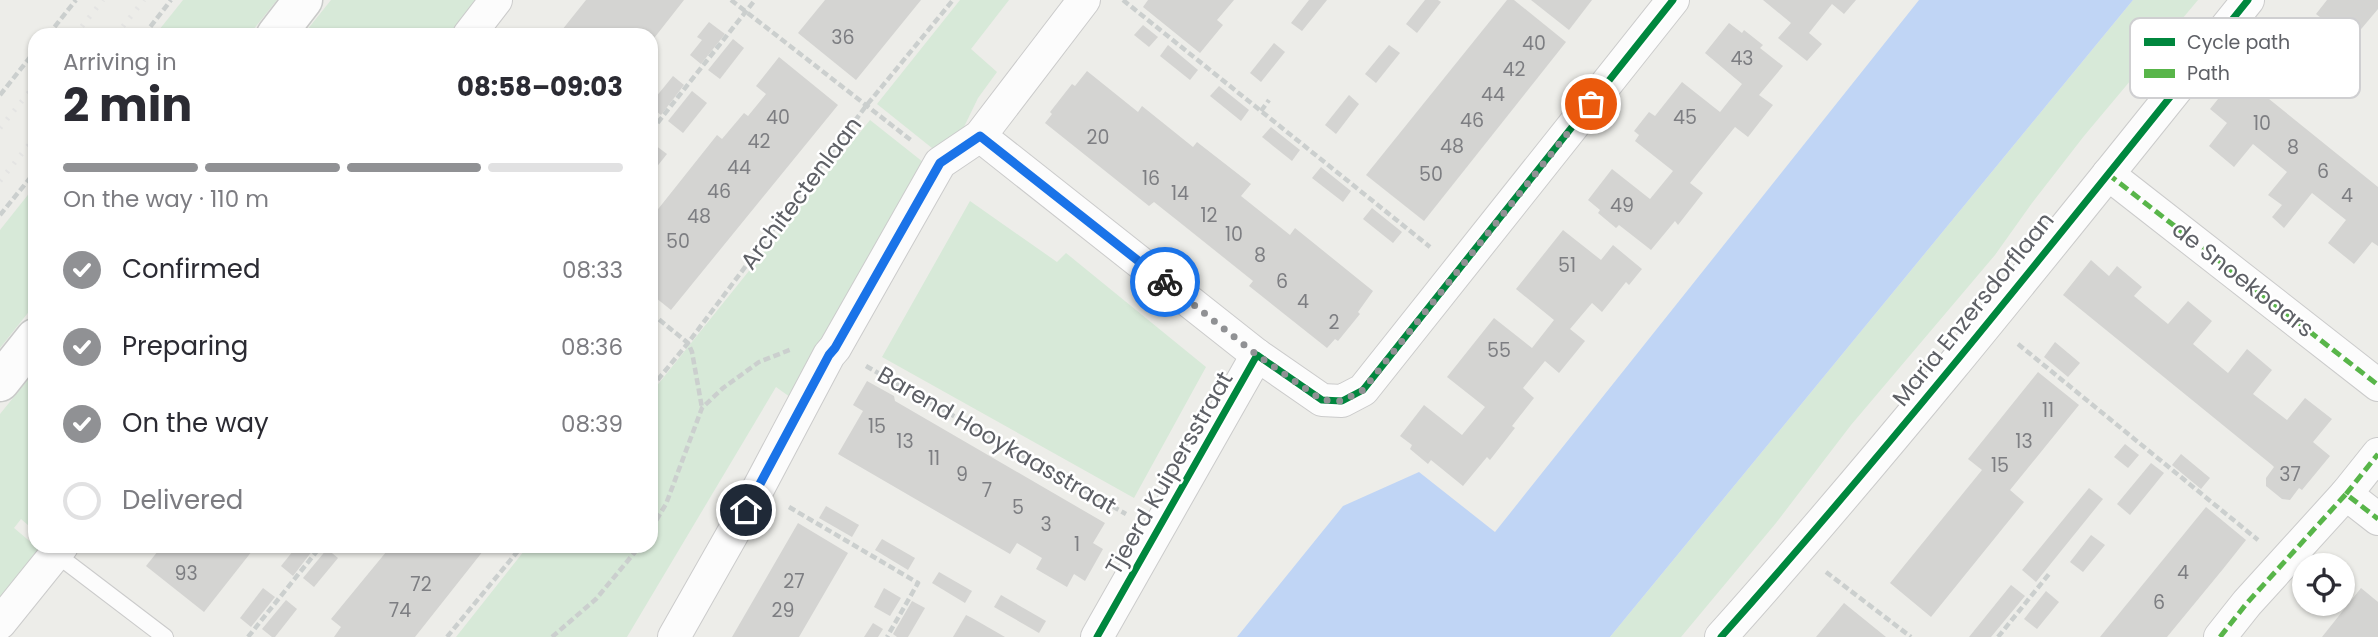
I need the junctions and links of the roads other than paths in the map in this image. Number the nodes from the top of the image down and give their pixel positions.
1 (303, 0) edge
2 (496, 0) edge
3 (1084, 0) edge
4 (1673, 0) edge
5 (2248, 0) edge
6 (2234, 18) edge
7 (281, 28) edge
8 (474, 28) edge
9 (2169, 98) edge
10 (980, 136) junction
11 (2108, 174) junction
12 (28, 347) edge
13 (1257, 355) junction
14 (0, 382) edge
15 (2378, 385) edge
16 (2378, 454) edge
17 (2346, 494) junction
18 (2378, 519) edge
19 (57, 553) edge
20 (63, 553) edge
21 (0, 623) edge
22 (165, 637) edge
23 (674, 637) edge
24 (1097, 637) edge
25 (1721, 637) edge
26 (2220, 637) edge

1 - 7 main road
2 - 8 street
3 - 10 street
4 - 13 street, Tjeerd Kuipersstraat
5 - 6 street, Maria Enzersdorflaan
9 - 11 street, Maria Enzersdorflaan
10 - 13 street
10 - 23 street
11 - 15 street, de Snoekbaars
11 - 25 street, Maria Enzersdorflaan
12 - 14 main road
13 - 24 street, Tjeerd Kuipersstraat
16 - 17 street
17 - 18 street
17 - 26 street
19 - 21 street
20 - 22 lane

